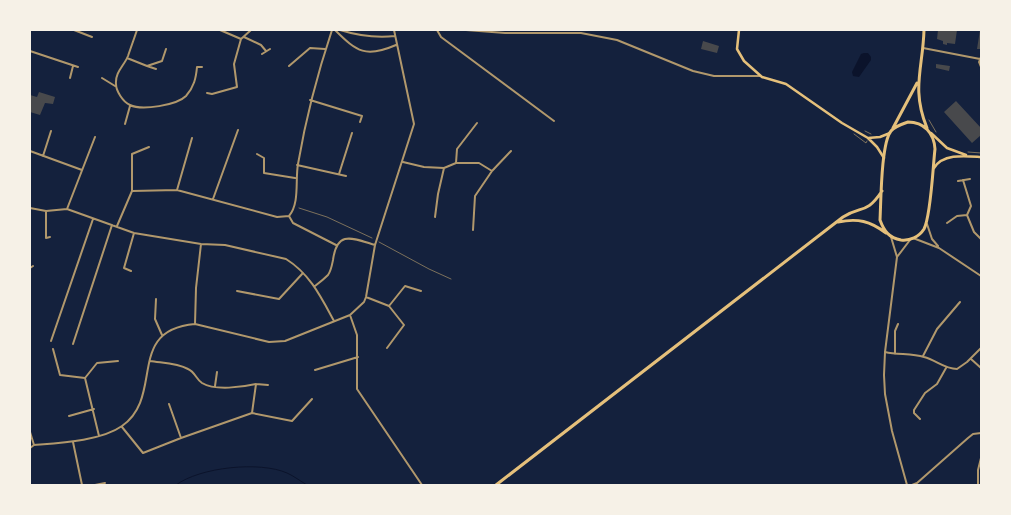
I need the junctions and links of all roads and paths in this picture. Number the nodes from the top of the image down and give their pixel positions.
1 (74, 30) edge
2 (137, 30) edge
3 (220, 30) edge
4 (251, 30) edge
5 (334, 30) edge
6 (340, 30) edge
7 (394, 30) edge
8 (437, 30) edge
9 (466, 30) edge
10 (739, 30) edge
11 (924, 30) edge
12 (244, 36) junction
13 (395, 36) junction
14 (92, 37) dead end
15 (241, 39) junction
16 (397, 44) junction
17 (923, 48) junction
18 (166, 49) dead end
19 (270, 49) dead end
20 (326, 49) junction
21 (30, 51) edge
22 (266, 52) junction
23 (262, 54) dead end
24 (128, 58) junction
25 (980, 58) edge
26 (194, 64) dead end
27 (73, 66) junction
28 (147, 66) junction
29 (289, 66) dead end
30 (78, 67) dead end
31 (198, 67) junction
32 (202, 67) dead end
33 (981, 67) edge
34 (156, 69) dead end
35 (762, 77) junction
36 (70, 78) dead end
37 (102, 78) dead end
38 (918, 82) junction
39 (116, 86) junction
40 (207, 93) dead end
41 (310, 100) junction
42 (130, 106) junction
43 (928, 118) dead end
44 (360, 122) dead end
45 (554, 122) dead end
46 (477, 123) dead end
47 (125, 124) dead end
48 (238, 130) dead end
49 (852, 130) junction
50 (861, 130) dead end
51 (928, 130) junction
52 (51, 131) dead end
53 (890, 132) junction
54 (352, 133) dead end
55 (938, 134) dead end
56 (873, 135) dead end
57 (95, 137) dead end
58 (192, 138) dead end
59 (868, 138) junction
60 (866, 142) dead end
61 (149, 147) dead end
62 (30, 151) edge
63 (510, 151) dead end
64 (964, 151) dead end
65 (257, 154) dead end
66 (981, 155) edge
67 (43, 156) junction
68 (969, 156) junction
69 (885, 160) junction
70 (402, 162) junction
71 (980, 162) edge
72 (456, 163) junction
73 (298, 165) junction
74 (444, 168) junction
75 (82, 170) junction
76 (492, 172) junction
77 (932, 172) junction
78 (339, 174) junction
79 (346, 176) dead end
80 (296, 178) junction
81 (970, 179) dead end
82 (963, 180) junction
83 (958, 182) dead end
84 (177, 190) junction
85 (132, 191) junction
86 (882, 191) junction
87 (213, 199) junction
88 (295, 206) junction
89 (30, 208) edge
90 (67, 209) junction
91 (46, 211) junction
92 (968, 215) junction
93 (288, 216) junction
94 (435, 217) dead end
95 (93, 219) junction
96 (927, 221) junction
97 (838, 222) junction
98 (947, 222) dead end
99 (112, 225) junction
100 (117, 226) junction
101 (473, 230) dead end
102 (134, 233) junction
103 (890, 236) junction
104 (50, 237) dead end
105 (913, 239) junction
106 (981, 239) edge
107 (376, 240) junction
108 (201, 244) junction
109 (375, 244) junction
110 (336, 245) junction
111 (939, 248) junction
112 (897, 257) junction
113 (33, 266) dead end
114 (30, 268) edge
115 (131, 271) dead end
116 (303, 273) junction
117 (981, 276) edge
118 (451, 278) dead end
119 (315, 286) junction
120 (237, 291) dead end
121 (421, 291) dead end
122 (366, 297) junction
123 (156, 299) dead end
124 (960, 302) dead end
125 (389, 306) junction
126 (350, 315) junction
127 (334, 322) junction
128 (195, 324) junction
129 (898, 324) dead end
130 (162, 335) junction
131 (51, 342) dead end
132 (73, 344) dead end
133 (387, 348) dead end
134 (981, 348) edge
135 (53, 349) dead end
136 (885, 352) junction
137 (895, 354) junction
138 (923, 356) junction
139 (358, 357) junction
140 (971, 359) junction
141 (118, 361) dead end
142 (149, 361) junction
143 (946, 368) junction
144 (981, 368) edge
145 (315, 370) dead end
146 (217, 372) dead end
147 (85, 378) junction
148 (256, 384) junction
149 (268, 385) dead end
150 (215, 386) junction
151 (312, 399) dead end
152 (169, 404) dead end
153 (94, 409) junction
154 (252, 413) junction
155 (69, 416) dead end
156 (920, 419) dead end
157 (122, 427) junction
158 (30, 432) edge
159 (981, 433) edge
160 (99, 436) junction
161 (181, 438) junction
162 (72, 442) junction
163 (34, 445) junction
164 (30, 448) edge
165 (981, 458) edge
166 (105, 483) dead end
167 (82, 485) edge
168 (95, 485) edge
169 (422, 485) edge
170 (496, 485) edge
171 (907, 485) edge
172 (912, 485) edge
173 (978, 485) edge

1 - 14 street
2 - 24 street
3 - 15 street
4 - 12 street
5 - 16 street
5 - 20 street
6 - 13 street
7 - 13 street
8 - 45 street
9 - 35 street
10 - 35 main road
11 - 17 highway
12 - 15 street
12 - 22 street
13 - 16 street
15 - 40 street
16 - 70 street
17 - 25 street
17 - 38 highway
18 - 28 street
19 - 22 street
20 - 29 street
20 - 41 street
21 - 27 street
22 - 23 street
24 - 28 street
24 - 39 street
25 - 33 street
26 - 31 street
27 - 30 street
27 - 36 street
28 - 34 street
31 - 32 street
31 - 42 street
35 - 49 main road
37 - 39 street
38 - 51 highway
38 - 53 highway
39 - 42 street
41 - 44 street
41 - 73 street
42 - 47 street
43 - 55 path
46 - 72 street
48 - 87 street
49 - 59 main road
49 - 60 path
50 - 56 path
51 - 53 highway
51 - 68 main road
51 - 77 highway
52 - 67 street
53 - 59 main road
53 - 69 highway
54 - 78 street
57 - 75 street
58 - 84 street
59 - 69 main road
61 - 85 street
62 - 67 street
63 - 76 street
64 - 66 path
65 - 80 street
66 - 68 main road
66 - 71 street
67 - 75 street
68 - 77 main road
69 - 86 highway
70 - 74 street
70 - 107 street
72 - 74 street
72 - 76 street
73 - 78 street
73 - 80 street
74 - 94 street
75 - 90 street
76 - 101 street
77 - 96 highway
78 - 79 street
80 - 88 street
81 - 82 street
82 - 83 street
82 - 92 street
84 - 85 street
84 - 87 street
85 - 100 street
86 - 97 highway
86 - 103 highway
87 - 93 street
88 - 93 street
88 - 107 path
89 - 91 street
90 - 91 street
90 - 95 street
91 - 104 street
92 - 98 street
92 - 106 street
93 - 110 street
95 - 99 street
95 - 131 street
96 - 105 highway
96 - 111 street
97 - 103 highway
97 - 170 highway
99 - 100 street
99 - 132 street
100 - 102 street
102 - 108 street
102 - 115 street
103 - 105 highway
103 - 112 street
105 - 111 street
105 - 112 street
107 - 109 street
107 - 118 path
108 - 116 street
108 - 128 street
109 - 110 street
109 - 122 street
110 - 119 street
111 - 117 street
112 - 136 street
113 - 114 street
116 - 119 street
116 - 120 street
119 - 127 street
121 - 125 street
122 - 125 street
122 - 126 street
123 - 130 street
124 - 138 street
125 - 133 street
126 - 127 street
126 - 139 street
127 - 128 street
128 - 130 street
129 - 137 street
130 - 142 street
134 - 140 street
135 - 147 street
136 - 137 street
136 - 171 street
137 - 138 street
138 - 143 street
139 - 145 street
139 - 169 street
140 - 143 street
140 - 144 street
141 - 147 street
142 - 150 street
142 - 157 street
143 - 156 street
146 - 150 street
147 - 153 street
148 - 149 street
148 - 150 street
148 - 154 street
151 - 154 street
152 - 161 street
153 - 155 street
153 - 160 street
154 - 161 street
157 - 160 street
157 - 161 street
158 - 163 street
159 - 172 street
160 - 162 street
162 - 163 street
162 - 167 street
163 - 164 street
165 - 173 street
166 - 168 street

